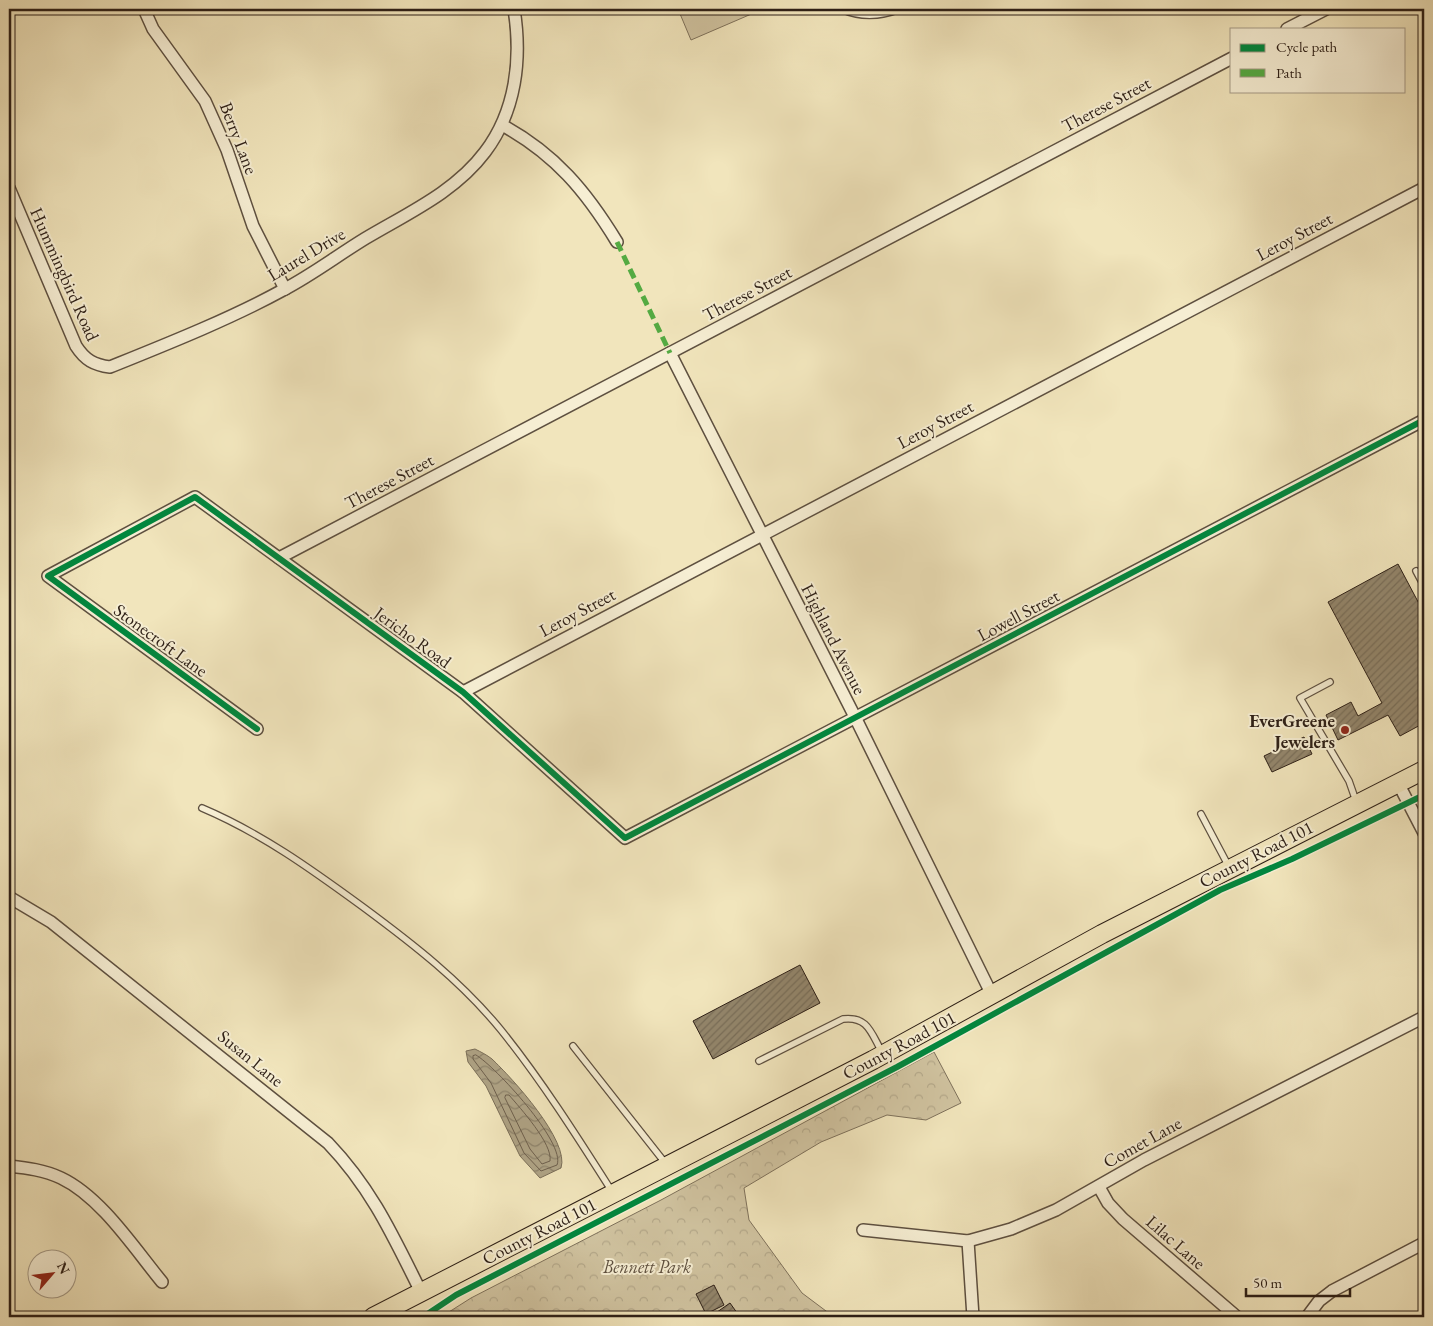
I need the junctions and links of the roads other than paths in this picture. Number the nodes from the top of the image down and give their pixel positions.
1 (144, 9) edge
2 (514, 9) edge
3 (841, 9) edge
4 (900, 9) edge
5 (1326, 9) edge
6 (1290, 28) edge
7 (1230, 59) edge
8 (502, 125) junction
9 (9, 188) edge
10 (1424, 188) edge
11 (617, 242) dead end
12 (285, 289) junction
13 (670, 353) junction
14 (99, 366) joint
15 (1424, 420) edge
16 (762, 535) junction
17 (279, 558) junction
18 (1416, 571) dead end
19 (48, 576) joint
20 (1424, 586) edge
21 (1330, 682) dead end
22 (463, 692) junction
23 (855, 717) junction
24 (257, 729) dead end
25 (1424, 770) edge
26 (1398, 783) junction
27 (1357, 803) junction
28 (202, 808) dead end
29 (1201, 814) dead end
30 (1424, 831) edge
31 (625, 838) joint
32 (1229, 868) junction
33 (9, 896) edge
34 (992, 995) junction
35 (1424, 1017) edge
36 (573, 1046) dead end
37 (883, 1054) junction
38 (759, 1061) dead end
39 (668, 1165) junction
40 (9, 1166) edge
41 (1099, 1186) junction
42 (613, 1194) junction
43 (863, 1230) dead end
44 (968, 1240) junction
45 (1424, 1243) edge
46 (162, 1282) dead end
47 (421, 1292) junction
48 (372, 1317) edge
49 (973, 1317) edge
50 (1237, 1317) edge
51 (1307, 1317) edge

1 - 12 street, Berry Lane
2 - 8 street
3 - 4 lane
5 - 6 street
7 - 13 street, Therese Street
8 - 11 street
8 - 12 street, Laurel Drive
9 - 14 street, Hummingbird Road
10 - 16 street, Leroy Street
12 - 14 street, Laurel Drive
13 - 16 street, Highland Avenue
13 - 17 street, Therese Street
15 - 23 street, Lowell Street
16 - 22 street, Leroy Street
16 - 23 street, Highland Avenue
17 - 19 street, Jericho Road
17 - 22 street, Jericho Road
18 - 20 lane
19 - 24 street, Stonecroft Lane
21 - 27 lane
22 - 31 street, Jericho Road
23 - 31 street, Lowell Street
23 - 34 street, Highland Avenue
25 - 26 main road, County Road 101
26 - 27 main road, County Road 101
26 - 30 street
27 - 32 main road, County Road 101
28 - 42 lane
29 - 32 lane
32 - 34 main road, County Road 101
33 - 47 street, Susan Lane
34 - 37 main road, County Road 101
35 - 41 street, Comet Lane
36 - 39 lane
37 - 38 lane
37 - 39 main road, County Road 101
39 - 42 main road, County Road 101
40 - 46 street
41 - 44 street, Comet Lane
41 - 50 street, Lilac Lane
42 - 47 main road, County Road 101
43 - 44 street, Comet Lane
44 - 49 street
45 - 51 street
47 - 48 main road, County Road 101

